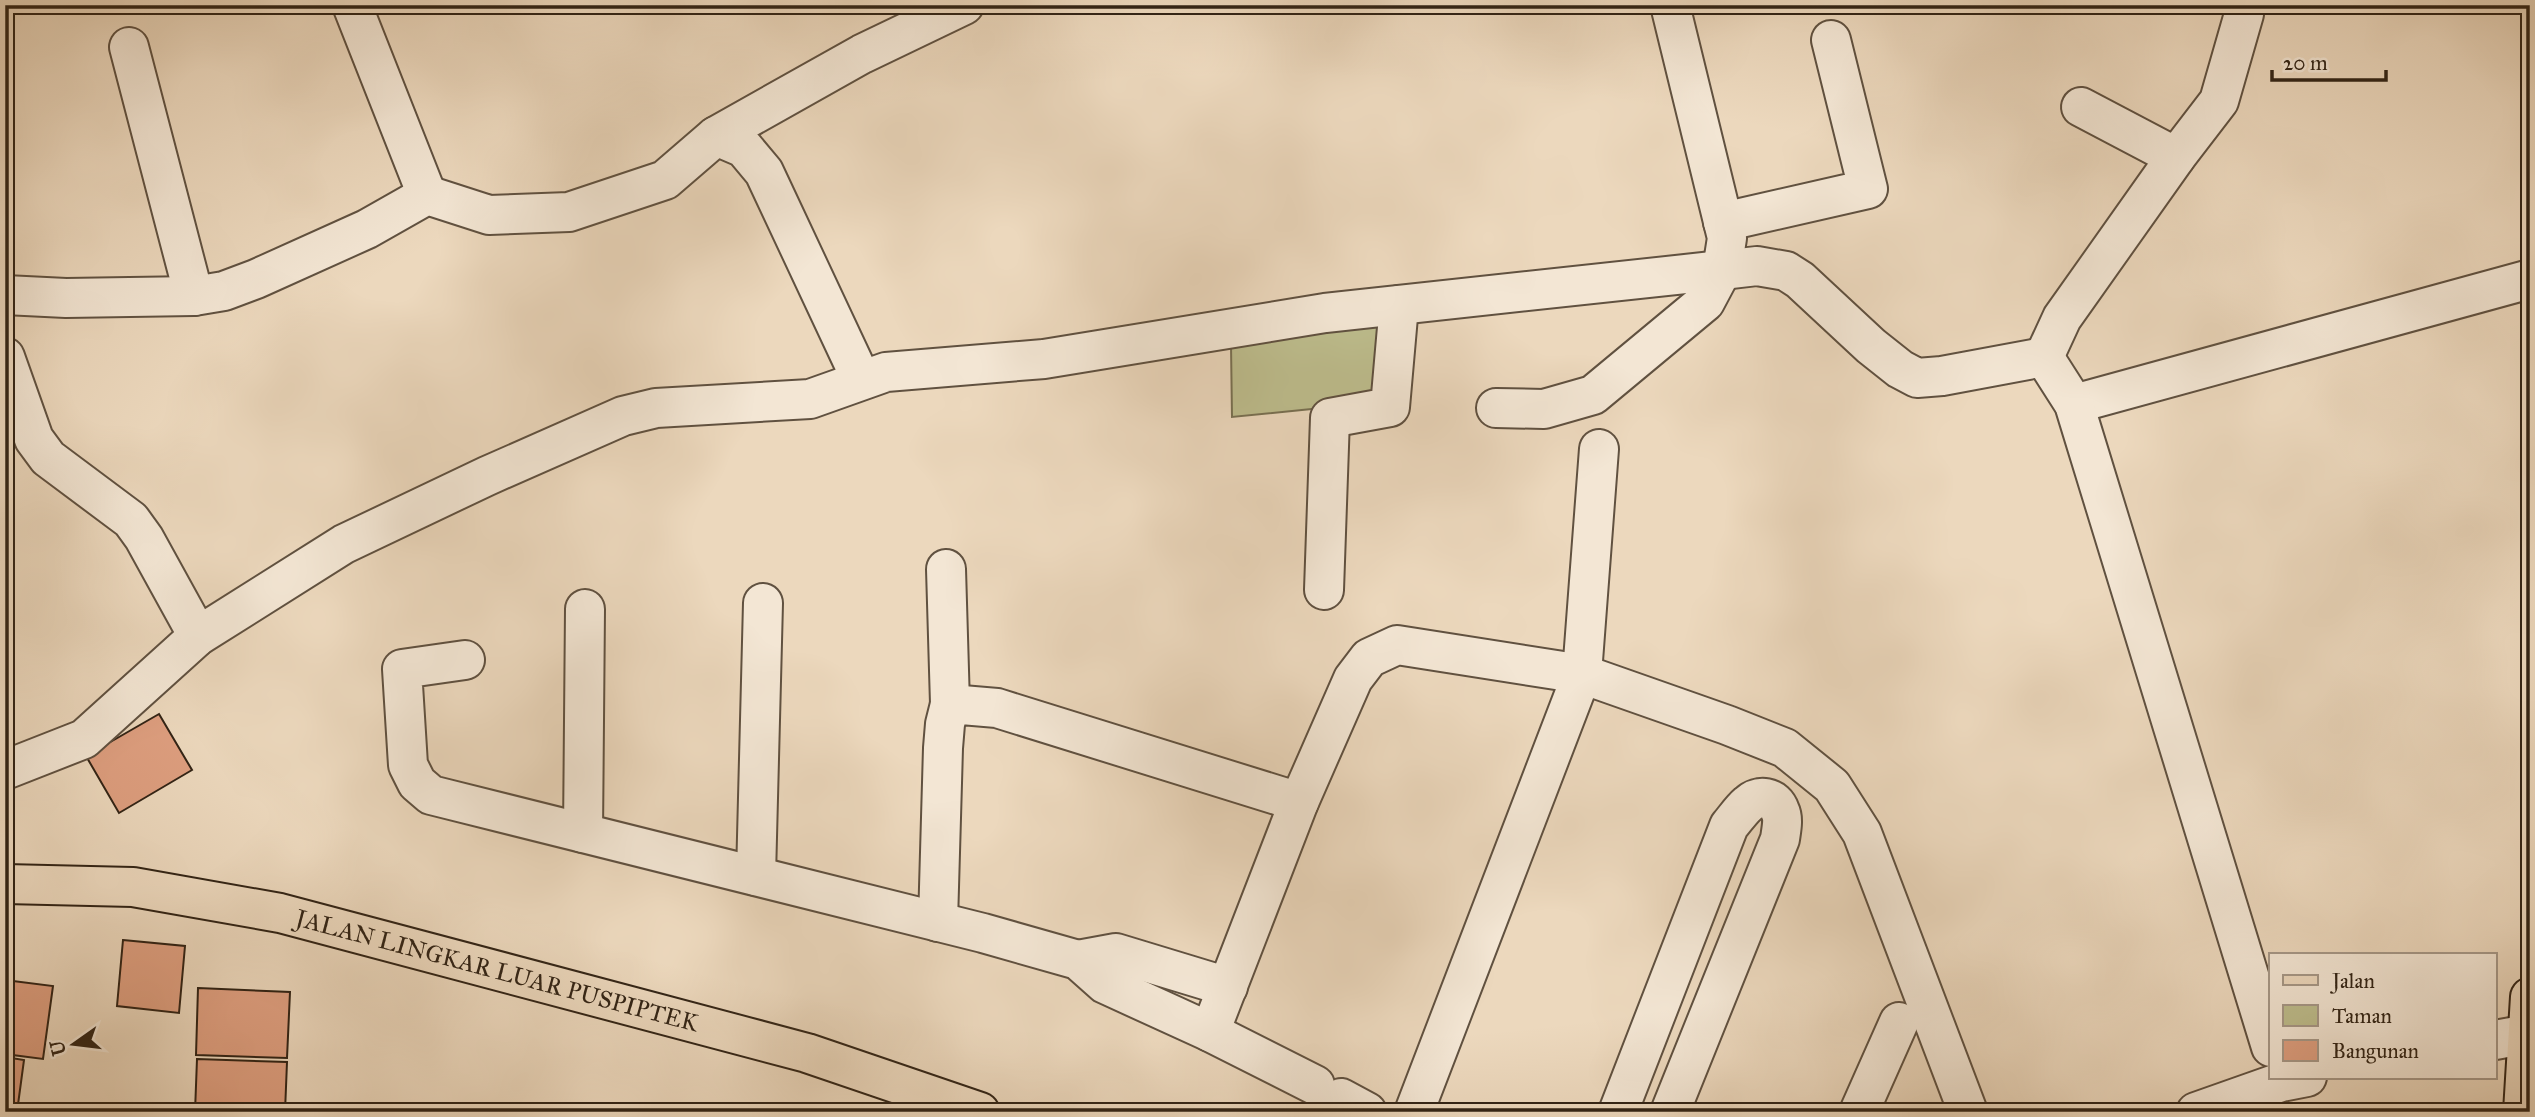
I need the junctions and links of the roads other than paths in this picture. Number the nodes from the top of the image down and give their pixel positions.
1 (352, 5) edge
2 (964, 5) edge
3 (1670, 5) edge
4 (2245, 5) edge
5 (1831, 40) dead end
6 (129, 47) dead end
7 (2081, 107) dead end
8 (716, 136) junction
9 (2176, 157) junction
10 (427, 195) junction
11 (1723, 222) junction
12 (1722, 270) junction
13 (2530, 278) edge
14 (5, 295) edge
15 (194, 296) junction
16 (1399, 305) junction
17 (2044, 356) junction
18 (5, 357) edge
19 (861, 379) junction
20 (2074, 404) junction
21 (1496, 408) dead end
22 (1599, 449) dead end
23 (946, 569) dead end
24 (1324, 590) dead end
25 (763, 603) dead end
26 (585, 609) dead end
27 (198, 636) junction
28 (465, 660) dead end
29 (1581, 674) junction
30 (950, 704) junction
31 (5, 770) edge
32 (1299, 802) junction
33 (583, 833) junction
34 (756, 876) junction
35 (5, 884) edge
36 (938, 922) junction
37 (1078, 960) junction
38 (1228, 987) junction
39 (2269, 1020) edge
40 (1899, 1022) dead end
41 (2517, 1024) edge
42 (1210, 1032) junction
43 (2270, 1078) edge
44 (1341, 1099) edge
45 (980, 1112) edge
46 (1414, 1112) edge
47 (1618, 1112) edge
48 (1670, 1112) edge
49 (1859, 1112) edge
50 (1968, 1112) edge
51 (2196, 1112) edge
52 (2523, 1112) edge

1 - 10 street
2 - 8 street
3 - 11 street
4 - 9 street
5 - 11 street
6 - 15 street
7 - 9 street
8 - 10 street
8 - 19 street
9 - 17 street
10 - 15 street
11 - 12 street
12 - 16 street
12 - 17 street
12 - 21 street
13 - 20 street
14 - 15 street
16 - 19 street
16 - 24 street
17 - 20 street
18 - 27 street
19 - 27 street
20 - 39 street
22 - 29 street
23 - 30 street
25 - 34 street
26 - 33 street
27 - 31 street
28 - 33 street
29 - 32 street
29 - 46 street
29 - 50 street
30 - 32 street
30 - 36 street
32 - 38 street
33 - 34 street
34 - 36 street
35 - 45 main road, JALAN LINGKAR LUAR PUSPIPTEK
36 - 37 street
37 - 38 street
37 - 42 street
38 - 42 street
40 - 49 street
41 - 52 main road
42 - 44 street
43 - 51 street
47 - 48 street

